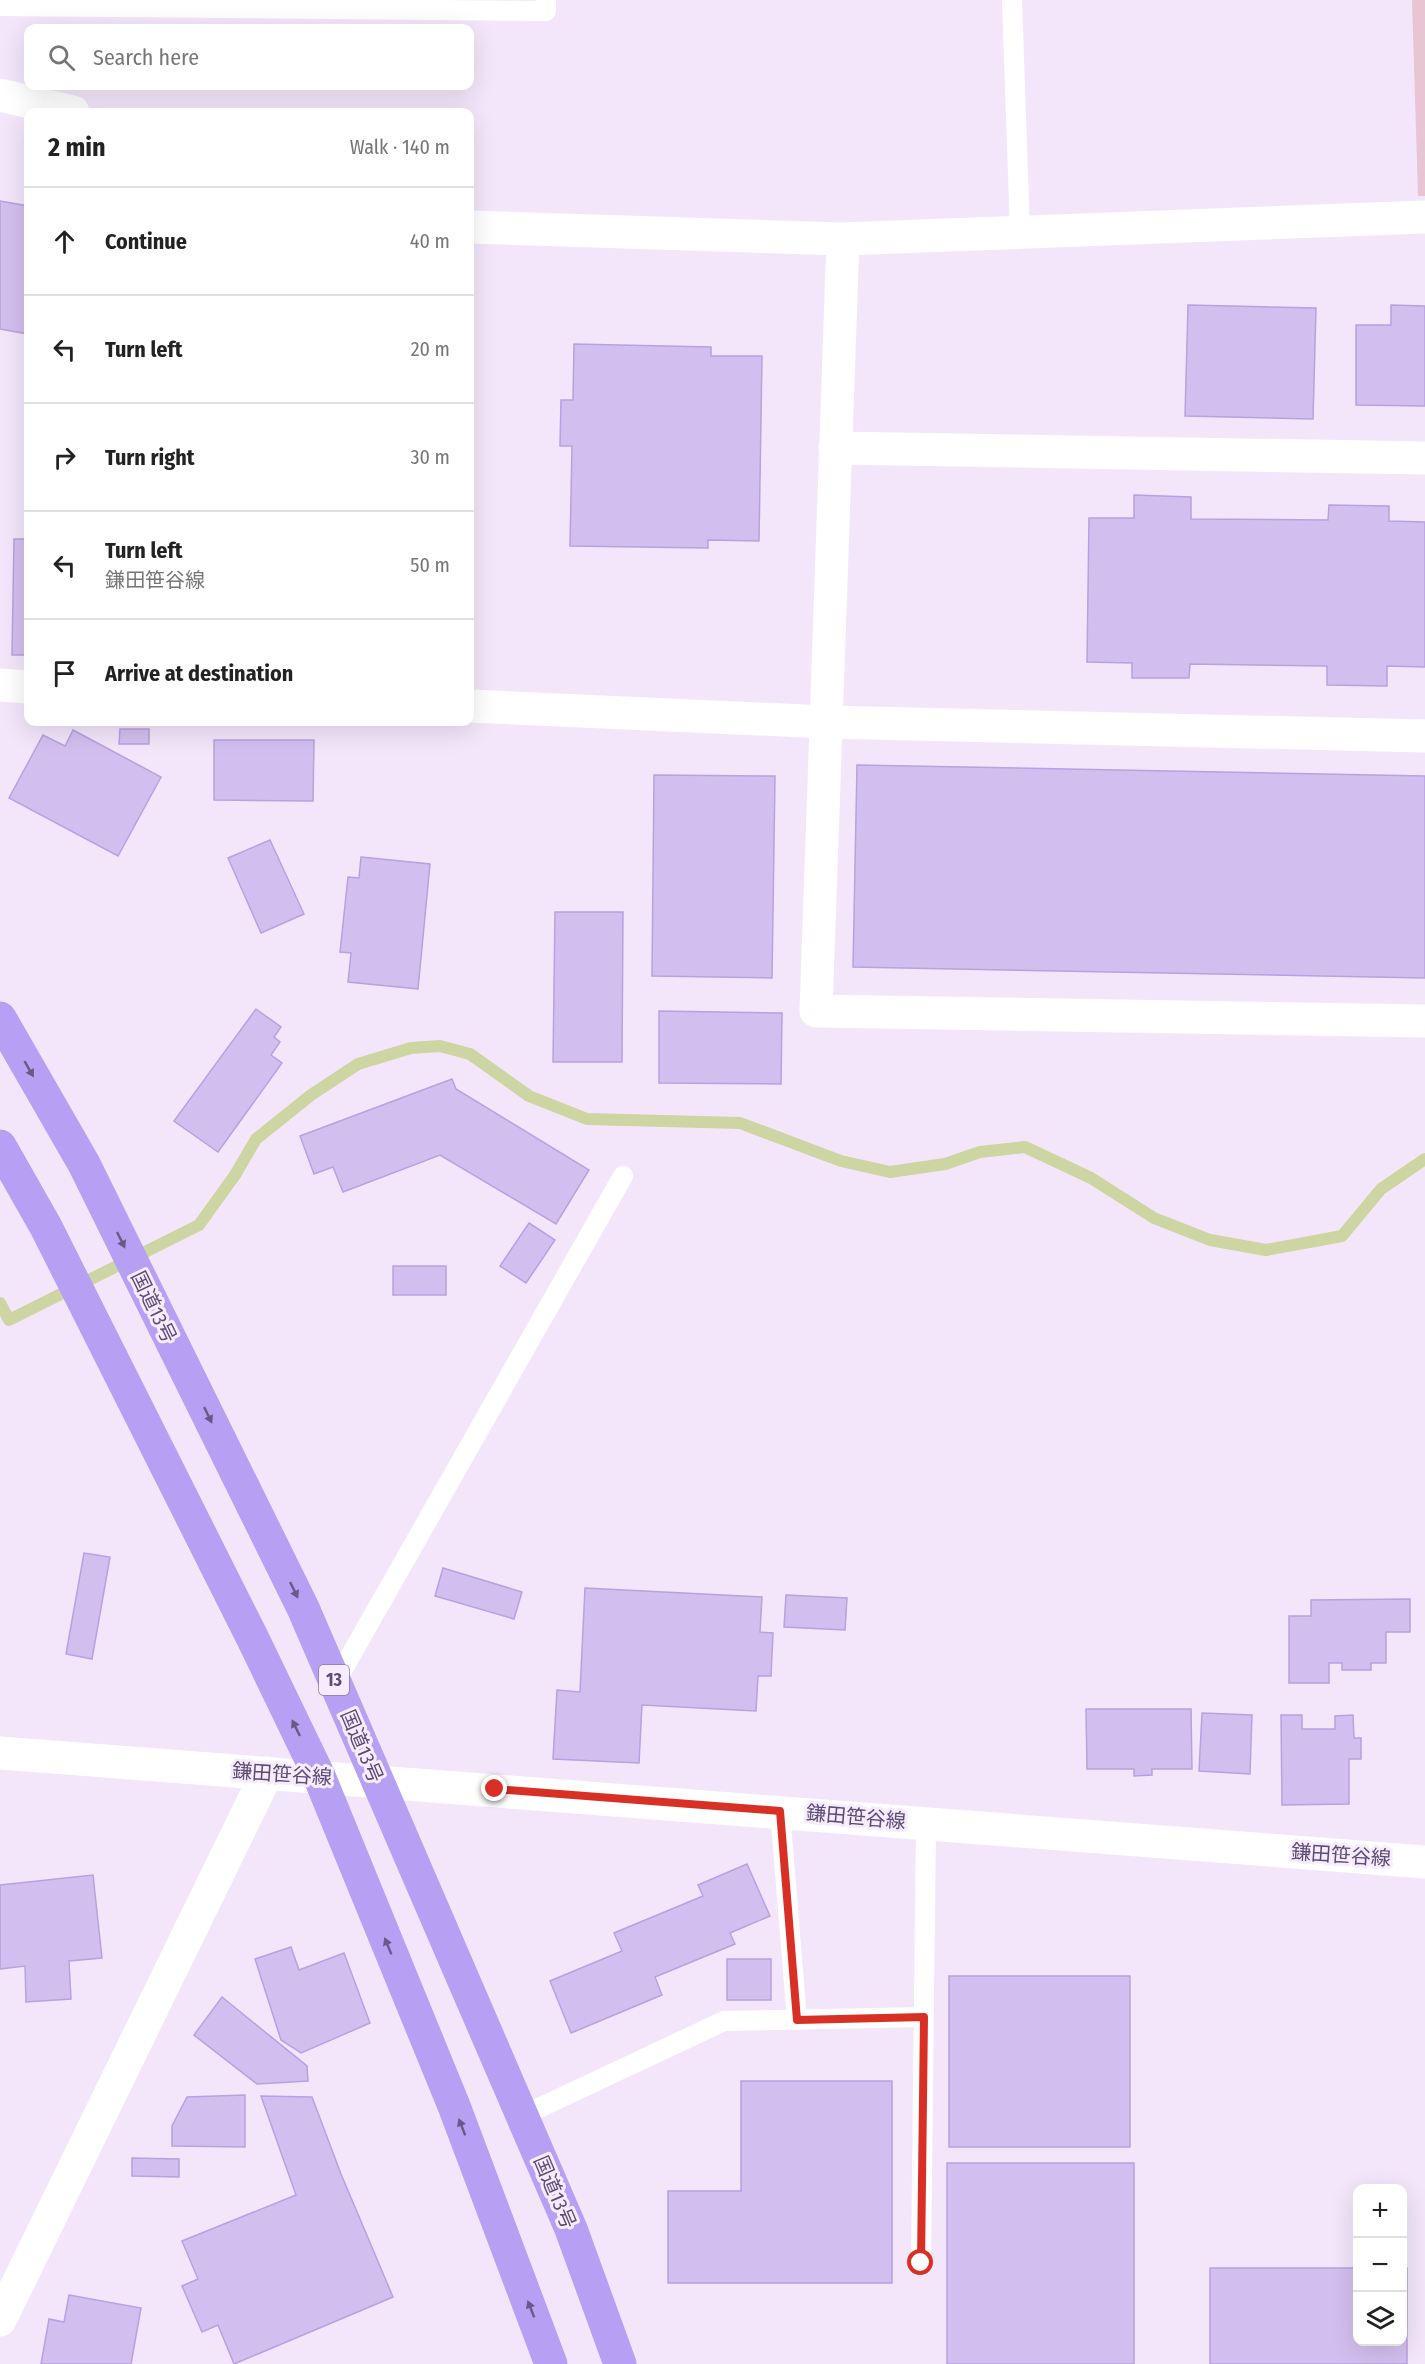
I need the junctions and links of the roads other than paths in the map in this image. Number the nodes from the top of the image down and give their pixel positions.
1 (546, 0) edge
2 (1012, 0) edge
3 (349, 5) edge
4 (0, 6) edge
5 (0, 95) edge
6 (56, 108) edge
7 (1425, 217) edge
8 (474, 227) edge
9 (1020, 233) junction
10 (843, 239) junction
11 (835, 448) junction
12 (1425, 458) edge
13 (0, 685) edge
14 (24, 687) edge
15 (474, 706) edge
16 (827, 722) junction
17 (1425, 736) edge
18 (0, 1018) edge
19 (1425, 1021) edge
20 (0, 1146) edge
21 (623, 1176) dead end
22 (335, 1683) junction
23 (0, 1753) edge
24 (267, 1773) junction
25 (319, 1776) junction
26 (377, 1781) junction
27 (780, 1811) junction
28 (926, 1823) junction
29 (1425, 1862) edge
30 (924, 2017) junction
31 (797, 2020) junction
32 (522, 2115) junction
33 (921, 2263) dead end
34 (0, 2320) edge
35 (551, 2364) edge
36 (620, 2364) edge

1 - 3 lane
2 - 9 lane
3 - 4 lane
5 - 6 street
7 - 9 street
8 - 10 street
9 - 10 street
10 - 11 street
11 - 12 street
11 - 16 street
13 - 14 street
15 - 16 street
16 - 17 street
16 - 19 street
18 -> 22 highway, 国道13号 / 13
25 -> 20 highway
21 - 22 lane
22 - 26 highway, 国道13号 / 13
23 - 24 street, 鎌田笹谷線
24 - 25 street, 鎌田笹谷線
24 - 34 street
25 - 26 street, 鎌田笹谷線
35 -> 25 highway
26 - 27 street, 鎌田笹谷線
26 - 32 highway, 国道13号 / 13
27 - 28 street, 鎌田笹谷線
27 - 31 lane
28 - 29 street, 鎌田笹谷線
28 - 30 lane
30 - 31 lane
30 - 33 lane
31 - 32 lane
32 - 36 highway, 国道13号 / 13

